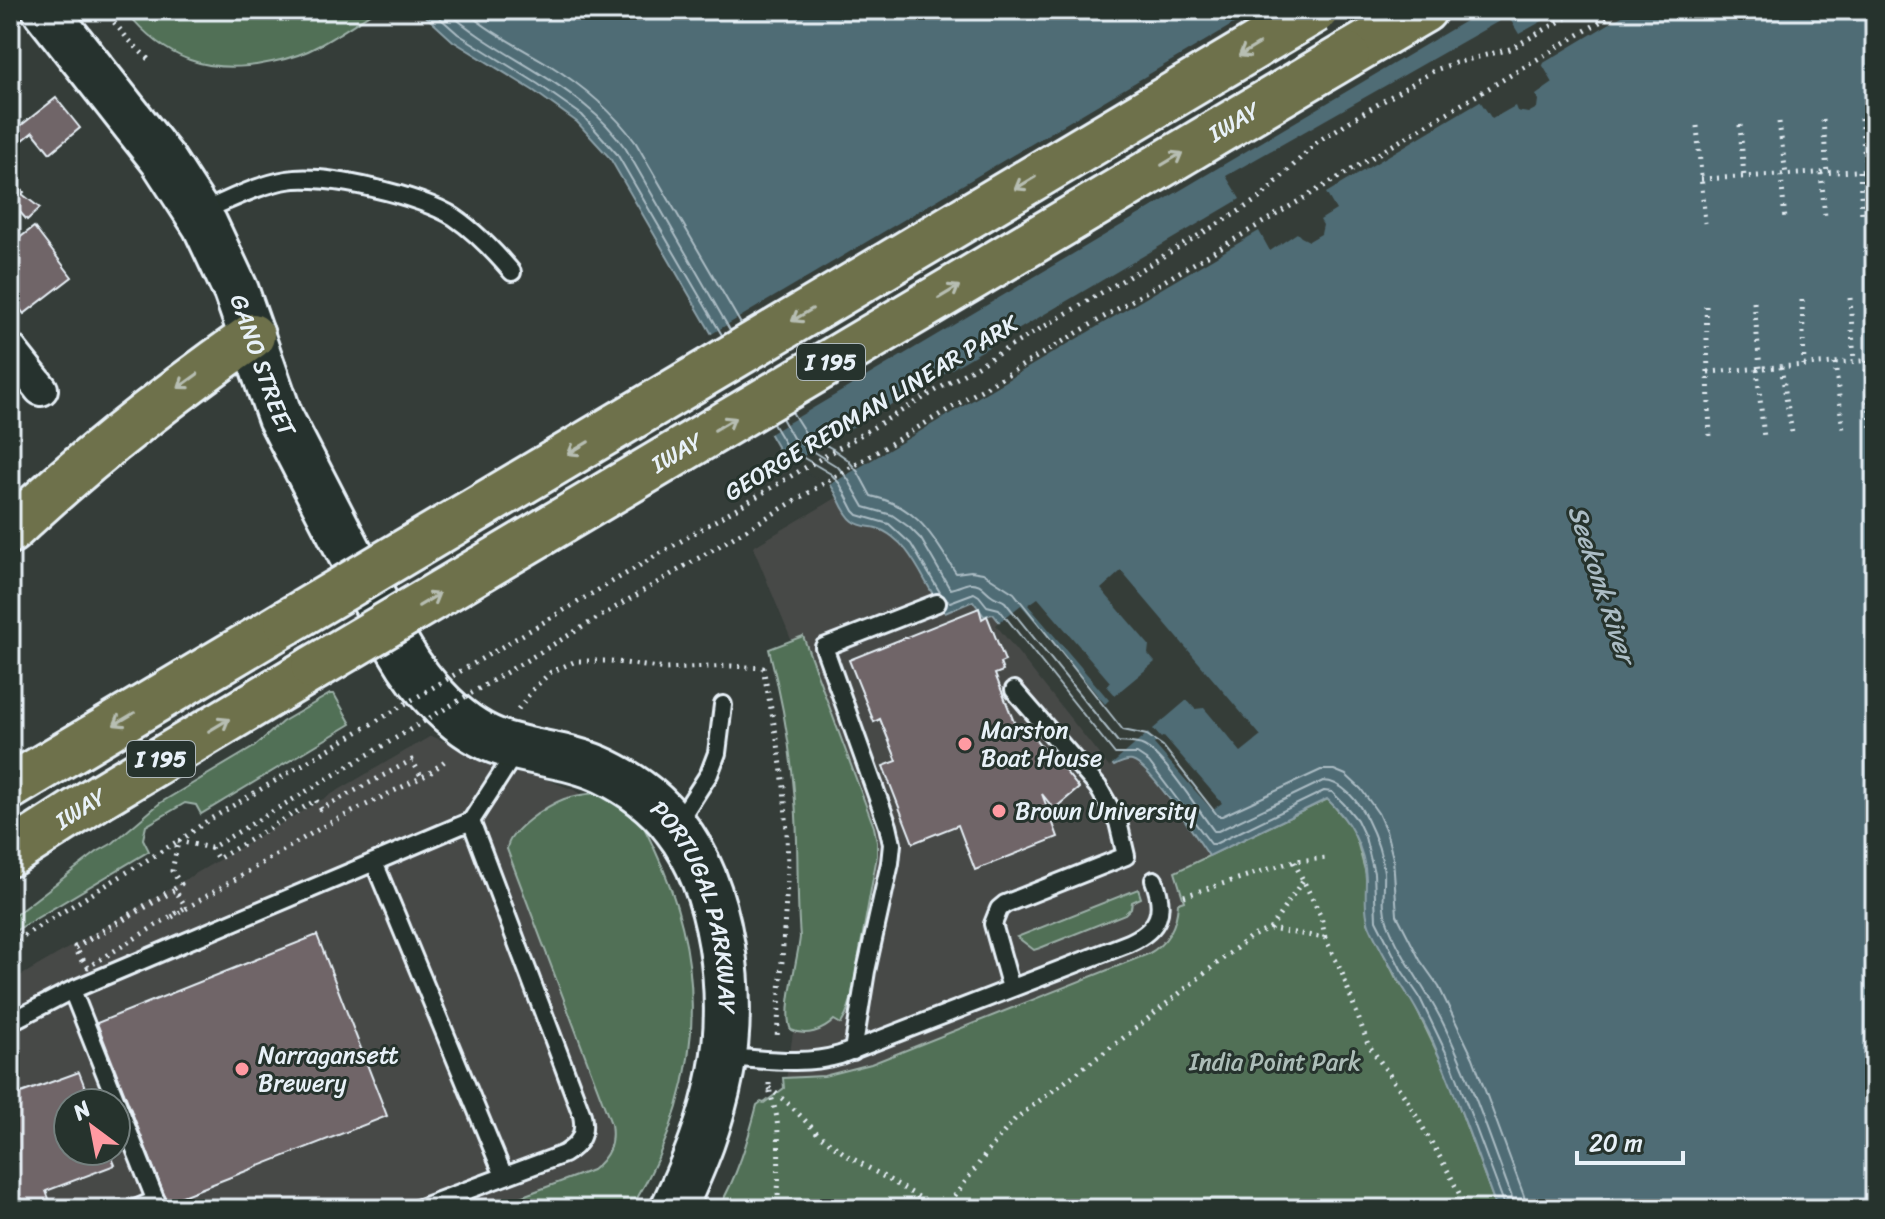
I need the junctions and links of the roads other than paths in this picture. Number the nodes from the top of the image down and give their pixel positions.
1 (45, 10) edge
2 (1316, 10) edge
3 (1424, 10) edge
4 (197, 213) junction
5 (512, 272) dead end
6 (252, 336) junction
7 (10, 350) edge
8 (41, 389) dead end
9 (10, 531) edge
10 (937, 603) dead end
11 (1014, 690) dead end
12 (723, 705) dead end
13 (515, 732) junction
14 (462, 739) joint
15 (10, 787) edge
16 (471, 821) junction
17 (675, 826) junction
18 (10, 854) edge
19 (374, 862) junction
20 (1154, 880) dead end
21 (1011, 988) junction
22 (72, 990) junction
23 (10, 1022) edge
24 (853, 1051) junction
25 (724, 1057) junction
26 (504, 1176) junction
27 (157, 1205) edge
28 (135, 1209) edge
29 (417, 1209) edge
30 (673, 1209) edge

1 - 4 street, GANO STREET
2 -> 15 highway, I 195, bridge
18 -> 3 highway, IWAY / I 195, bridge
4 - 5 lane
4 - 6 street, GANO STREET
6 -> 9 highway
6 - 14 street, GANO STREET
7 - 8 street
10 - 24 lane
11 - 21 lane
12 - 17 lane
13 - 14 street, PORTUGAL PARKWAY
13 - 16 lane
13 - 17 street, PORTUGAL PARKWAY
16 - 19 lane
16 - 26 lane
17 - 25 street, PORTUGAL PARKWAY
19 - 22 lane
19 - 26 lane
20 - 21 lane
21 - 24 lane
22 - 23 lane
22 - 27 lane
24 - 25 lane
25 - 30 street, PORTUGAL PARKWAY
26 - 29 lane
27 - 28 lane

